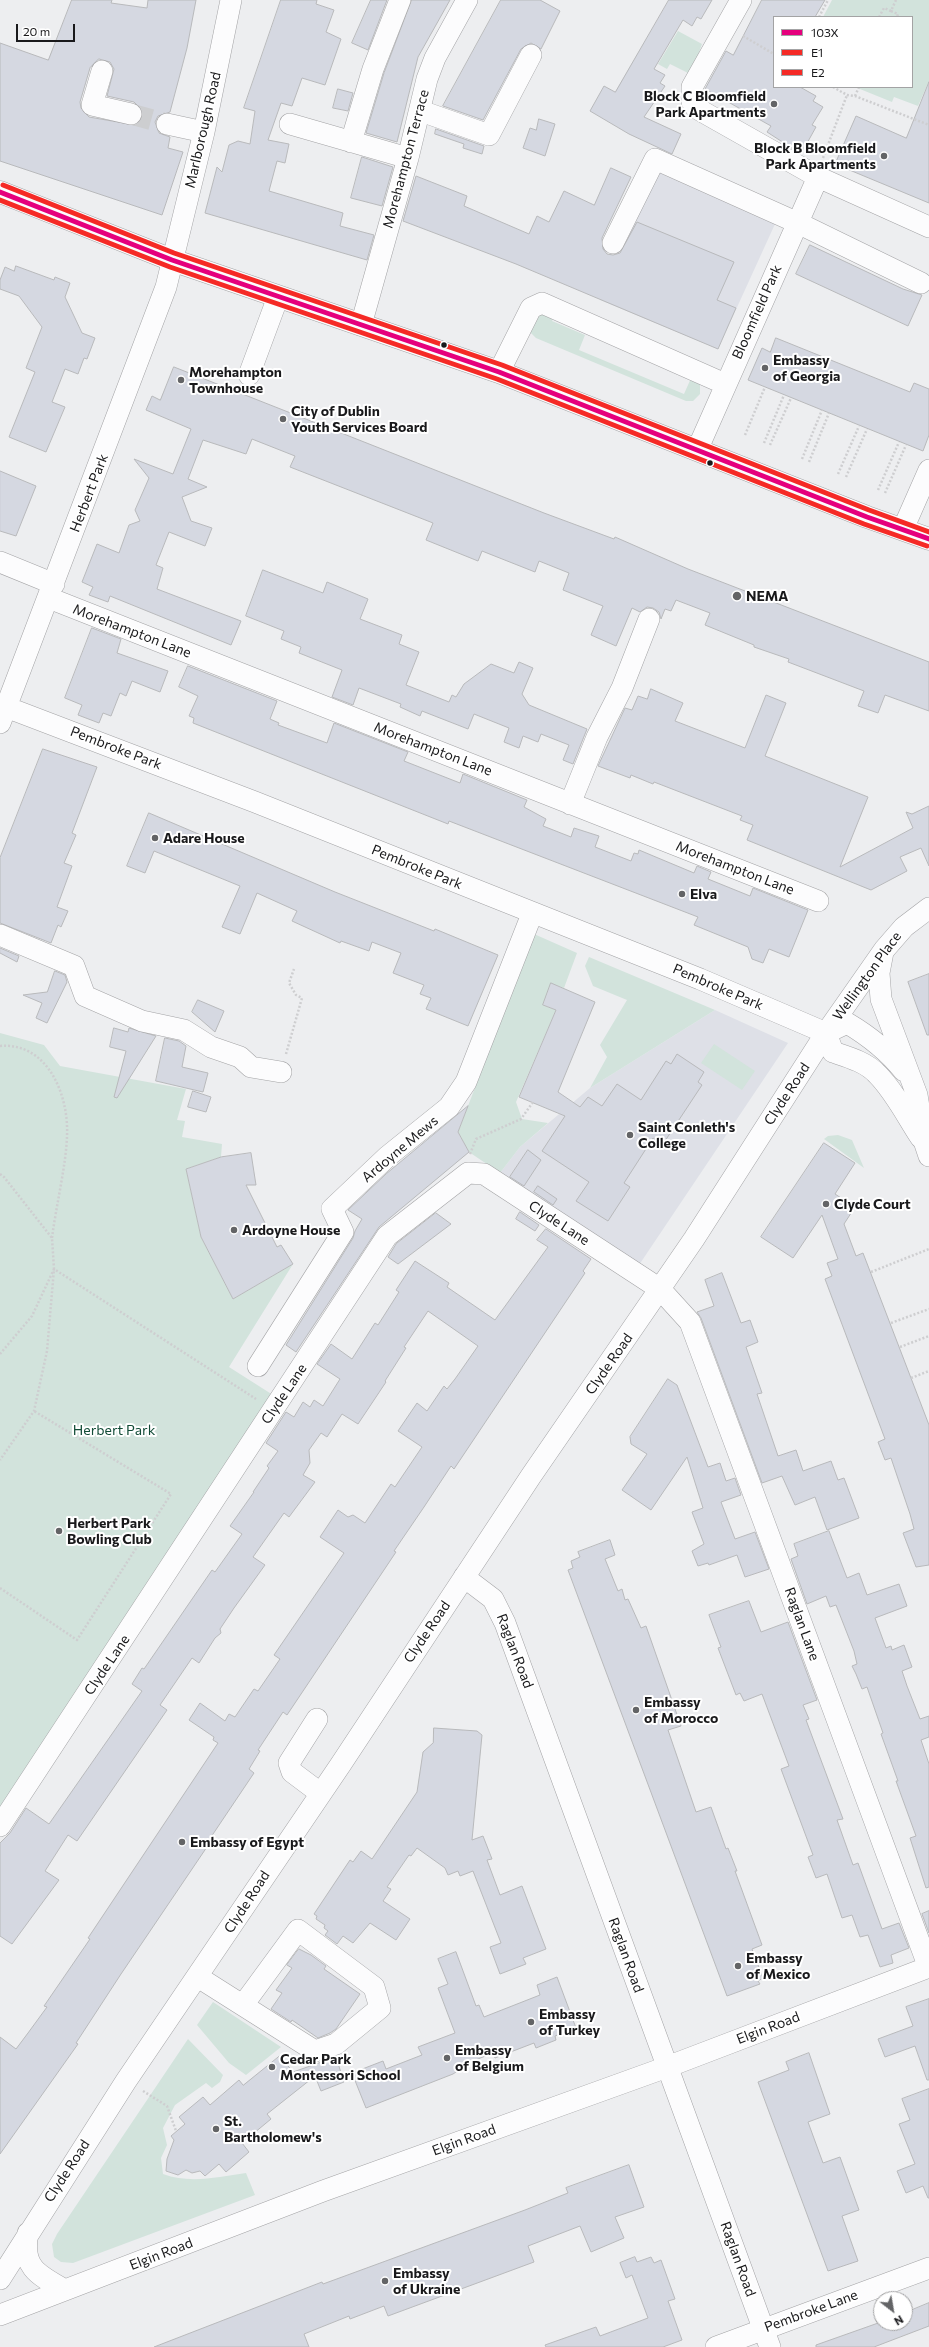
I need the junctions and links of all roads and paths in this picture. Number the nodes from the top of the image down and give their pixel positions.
1 (231, 0) edge
2 (400, 0) edge
3 (468, 0) edge
4 (741, 0) edge
5 (828, 0) edge
6 (896, 0) edge
7 (891, 11) junction
8 (820, 16) edge
9 (880, 16) edge
10 (897, 16) edge
11 (726, 27) junction
12 (773, 53) edge
13 (531, 55) dead end
14 (102, 71) dead end
15 (835, 88) edge
16 (859, 88) edge
17 (847, 95) junction
18 (855, 96) junction
19 (421, 111) junction
20 (131, 114) tunnel mouth
21 (167, 124) tunnel mouth
22 (290, 124) dead end
23 (929, 125) edge
24 (204, 132) junction
25 (351, 142) junction
26 (408, 158) junction
27 (818, 178) junction
28 (0, 192) edge
29 (798, 223) junction
30 (929, 227) edge
31 (613, 243) dead end
32 (172, 260) junction
33 (921, 283) dead end
34 (278, 297) junction
35 (361, 325) junction
36 (499, 372) junction
37 (249, 375) dead end
38 (725, 384) junction
39 (765, 387) dead end
40 (784, 395) dead end
41 (791, 398) dead end
42 (822, 410) dead end
43 (829, 413) dead end
44 (859, 426) dead end
45 (867, 429) dead end
46 (745, 435) dead end
47 (899, 442) dead end
48 (764, 443) dead end
49 (770, 445) dead end
50 (906, 445) dead end
51 (698, 448) junction
52 (802, 459) dead end
53 (809, 462) dead end
54 (929, 470) edge
55 (838, 474) dead end
56 (846, 477) dead end
57 (878, 490) dead end
58 (885, 493) dead end
59 (903, 529) junction
60 (929, 539) edge
61 (0, 562) edge
62 (51, 591) junction
63 (649, 619) dead end
64 (3, 715) edge
65 (570, 804) junction
66 (818, 900) dead end
67 (929, 908) edge
68 (532, 914) junction
69 (0, 935) edge
70 (884, 950) junction
71 (294, 969) dead end
72 (826, 1033) junction
73 (0, 1046) edge
74 (281, 1072) joint
75 (911, 1080) junction
76 (533, 1102) dead end
77 (927, 1150) edge
78 (469, 1155) dead end
79 (0, 1174) edge
80 (52, 1238) junction
81 (929, 1249) edge
82 (54, 1269) junction
83 (871, 1272) dead end
84 (660, 1289) junction
85 (929, 1309) edge
86 (892, 1323) dead end
87 (929, 1336) edge
88 (900, 1347) dead end
89 (0, 1354) edge
90 (258, 1366) dead end
91 (929, 1371) edge
92 (912, 1378) dead end
93 (273, 1410) junction
94 (34, 1411) junction
95 (0, 1460) edge
96 (464, 1577) junction
97 (0, 1588) edge
98 (317, 1718) dead end
99 (320, 1793) junction
100 (0, 1826) edge
101 (929, 1968) edge
102 (198, 1977) junction
103 (243, 2005) junction
104 (667, 2067) junction
105 (149, 2096) dead end
106 (176, 2131) dead end
107 (29, 2232) junction
108 (929, 2268) edge
109 (0, 2279) edge
110 (65, 2290) junction
111 (0, 2315) edge
112 (766, 2338) edge
113 (716, 2347) edge

1 - 24 street, Marlborough Road
2 - 25 street
3 - 19 street, Morehampton Terrace
4 - 11 street
5 - 8 path
6 - 7 path
7 - 9 path
7 - 10 path
11 - 12 path
11 - 27 street
13 - 19 street
14 - 20 street
15 - 17 path
16 - 18 path
17 - 18 path
17 - 27 path
18 - 23 path
19 - 26 street, Morehampton Terrace
21 - 24 street
22 - 25 street
24 - 32 street, Marlborough Road
25 - 26 street
26 - 35 street, Morehampton Terrace
27 - 29 street, Bloomfield Park
27 - 30 street
28 - 32 main road
29 - 31 street
29 - 33 street
29 - 38 street, Bloomfield Park
32 - 34 main road
32 - 62 street, Herbert Park
34 - 35 main road
34 - 37 street
35 - 36 main road
36 - 38 street
36 - 51 main road
38 - 51 street, Bloomfield Park
39 - 46 path
40 - 48 path
41 - 49 path
42 - 52 path
43 - 53 path
44 - 55 path
45 - 56 path
47 - 57 path
50 - 58 path
51 - 59 main road
54 - 59 street
59 - 60 main road
61 - 62 street, Morehampton Lane
62 - 64 street, Herbert Park
62 - 65 street, Morehampton Lane
63 - 65 street
64 - 68 street, Pembroke Park
65 - 66 street, Morehampton Lane
67 - 70 street, Wellington Place
68 - 72 street, Pembroke Park
68 - 90 street, Ardoyne Mews
69 - 74 street
70 - 72 street, Wellington Place
70 - 75 street
71 - 74 path
72 - 75 street
72 - 77 street
72 - 84 street, Clyde Road
73 - 80 path
75 - 77 street
76 - 78 path
79 - 80 path
80 - 82 path
81 - 83 path
82 - 89 path
82 - 93 path
82 - 94 path
84 - 93 street, Clyde Lane
84 - 96 street, Clyde Road
84 - 101 street, Raglan Lane
85 - 86 path
87 - 88 path
91 - 92 path
93 - 100 street, Clyde Lane
94 - 95 path
94 - 97 path
96 - 99 street, Clyde Road
96 - 104 street, Raglan Road
98 - 99 street
99 - 102 street, Clyde Road
101 - 104 street, Elgin Road
102 - 103 street
102 - 107 street, Clyde Road
103 - 103 street
104 - 110 street, Elgin Road
104 - 112 street, Raglan Road
105 - 106 path
107 - 109 street, Clyde Road
107 - 110 street, Clyde Road
108 - 112 street, Pembroke Lane
110 - 111 street, Elgin Road
112 - 113 street, Pembroke Lane

